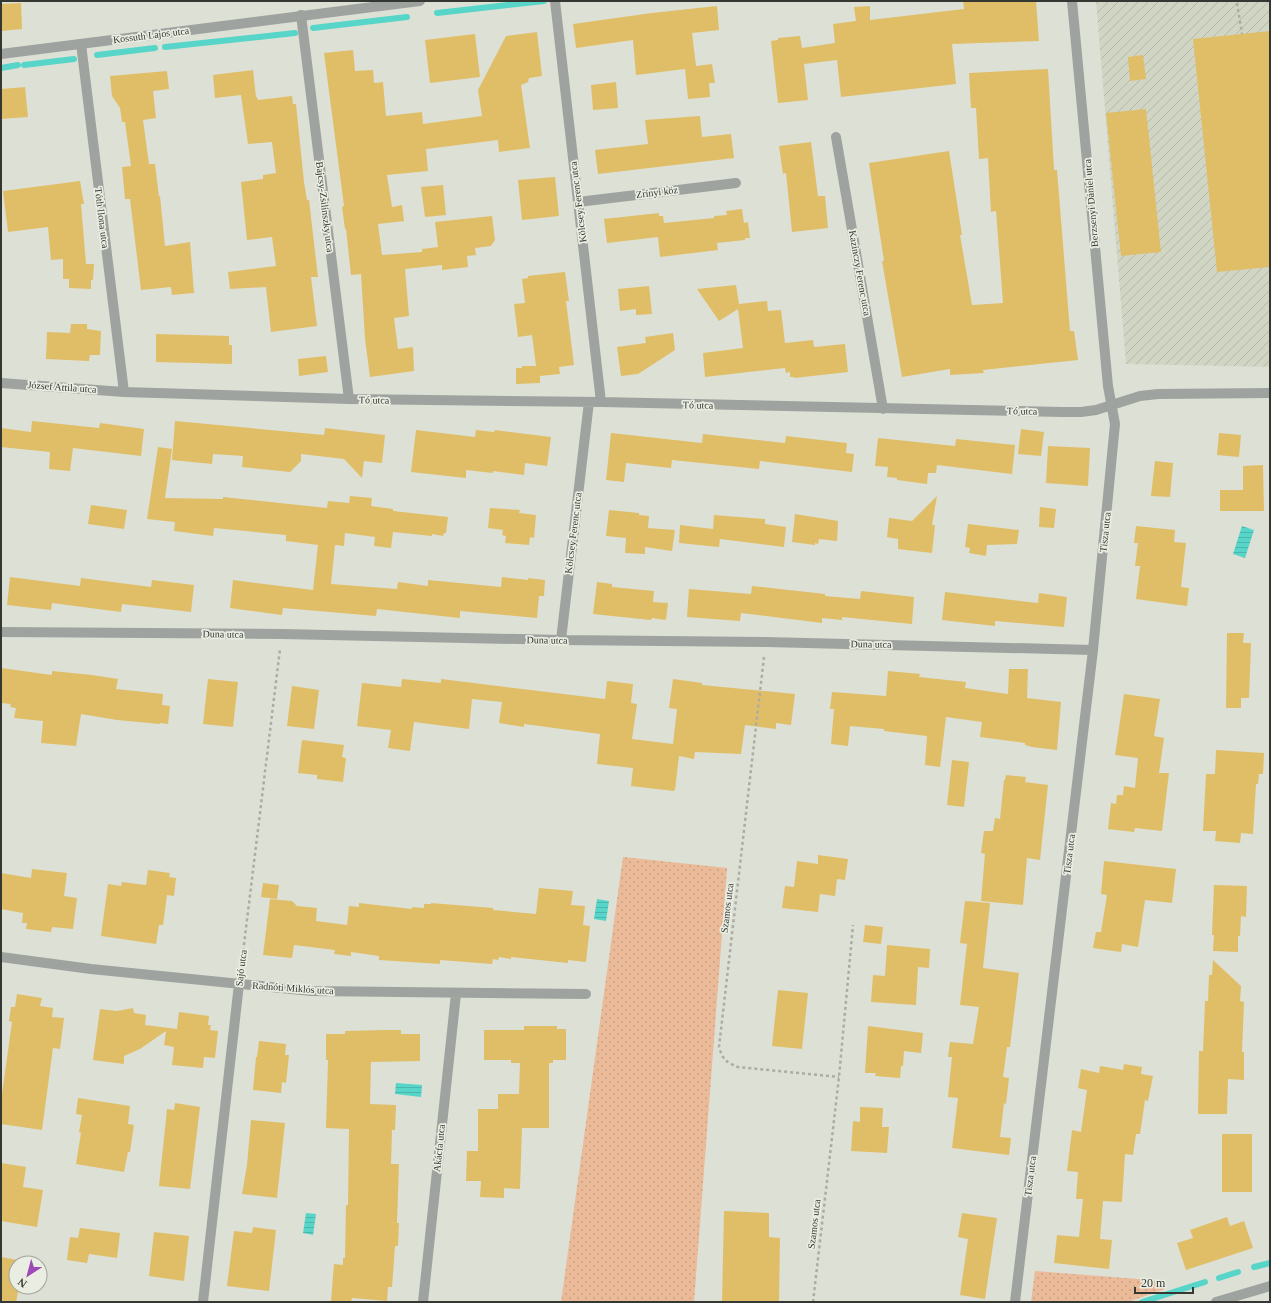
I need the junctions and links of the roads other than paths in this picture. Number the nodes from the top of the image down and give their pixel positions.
1 (420, 1) edge
2 (555, 1) edge
3 (1072, 1) edge
4 (301, 15) junction
5 (81, 44) junction
6 (1, 54) edge
7 (836, 137) dead end
8 (736, 183) dead end
9 (578, 202) junction
10 (1, 383) edge
11 (124, 392) junction
12 (1270, 394) edge
13 (349, 399) junction
14 (588, 402) junction
15 (601, 402) junction
16 (1112, 406) junction
17 (883, 409) junction
18 (1, 632) edge
19 (561, 640) junction
20 (1093, 650) junction
21 (1, 957) edge
22 (240, 984) junction
23 (456, 994) junction
24 (586, 994) dead end
25 (1270, 1286) edge
26 (203, 1302) edge
27 (423, 1302) edge
28 (1015, 1302) edge
29 (1216, 1302) edge

1 - 4 street, Kossuth Lajos utca
2 - 9 street, Kölcsey Ferenc utca
3 - 16 street, Berzsenyi Dániel utca
4 - 5 street, Kossuth Lajos utca
4 - 13 street, Bajcsy-Zsilinszky utca
5 - 6 street, Kossuth Lajos utca
5 - 11 street, Tóth Ilona utca
7 - 17 street, Kazinczy Ferenc utca
8 - 9 street, Zrínyi köz
9 - 15 street, Kölcsey Ferenc utca
10 - 11 street, József Attila utca
11 - 13 street, Tó utca
12 - 16 street, Tó utca
13 - 14 street, Tó utca
14 - 15 street, Tó utca
14 - 19 street, Kölcsey Ferenc utca
15 - 17 street, Tó utca
16 - 17 street, Tó utca
16 - 20 street, Tisza utca
18 - 19 street, Duna utca
19 - 20 street, Duna utca
20 - 28 street, Tisza utca
21 - 22 street, Radnóti Miklós utca
22 - 23 street, Radnóti Miklós utca
22 - 26 street, Sajó utca
23 - 24 street, Radnóti Miklós utca
23 - 27 street, Akácfa utca
25 - 29 street

